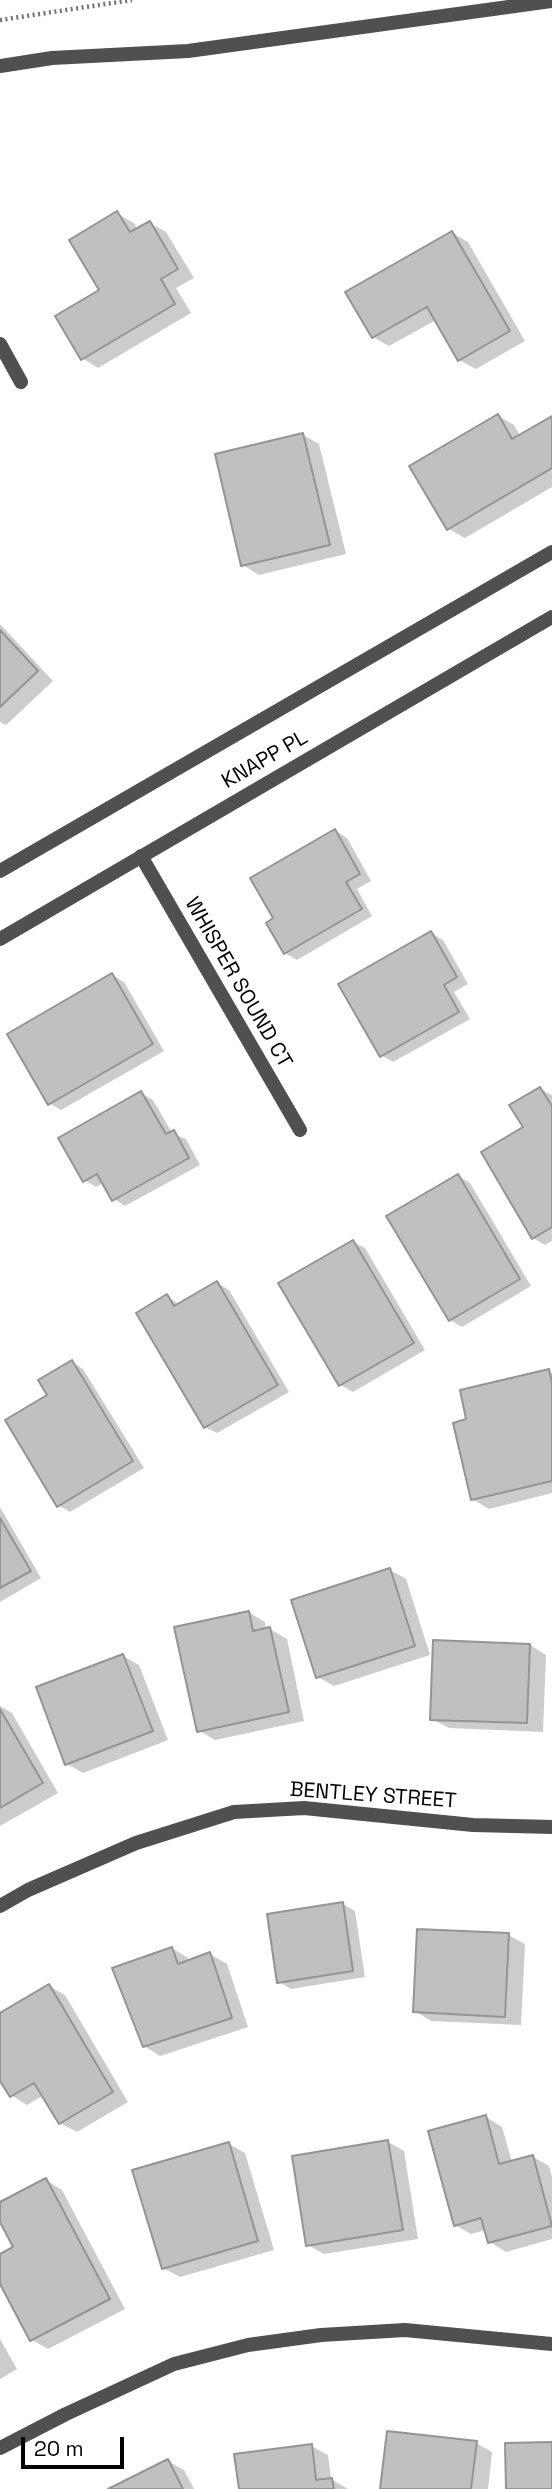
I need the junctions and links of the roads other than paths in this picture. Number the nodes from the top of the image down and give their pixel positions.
1 (552, 1) edge
2 (0, 66) edge
3 (0, 344) edge
4 (21, 382) dead end
5 (552, 552) edge
6 (552, 617) edge
7 (141, 856) junction
8 (0, 871) edge
9 (0, 939) edge
10 (300, 1130) dead end
11 (552, 1827) edge
12 (0, 1906) edge
13 (552, 2344) edge
14 (0, 2448) edge

1 - 2 street
3 - 4 street
5 - 8 street
6 - 7 street, KNAPP PL
7 - 9 street, KNAPP PL
7 - 10 street, WHISPER SOUND CT
11 - 12 street, BENTLEY STREET
13 - 14 street

